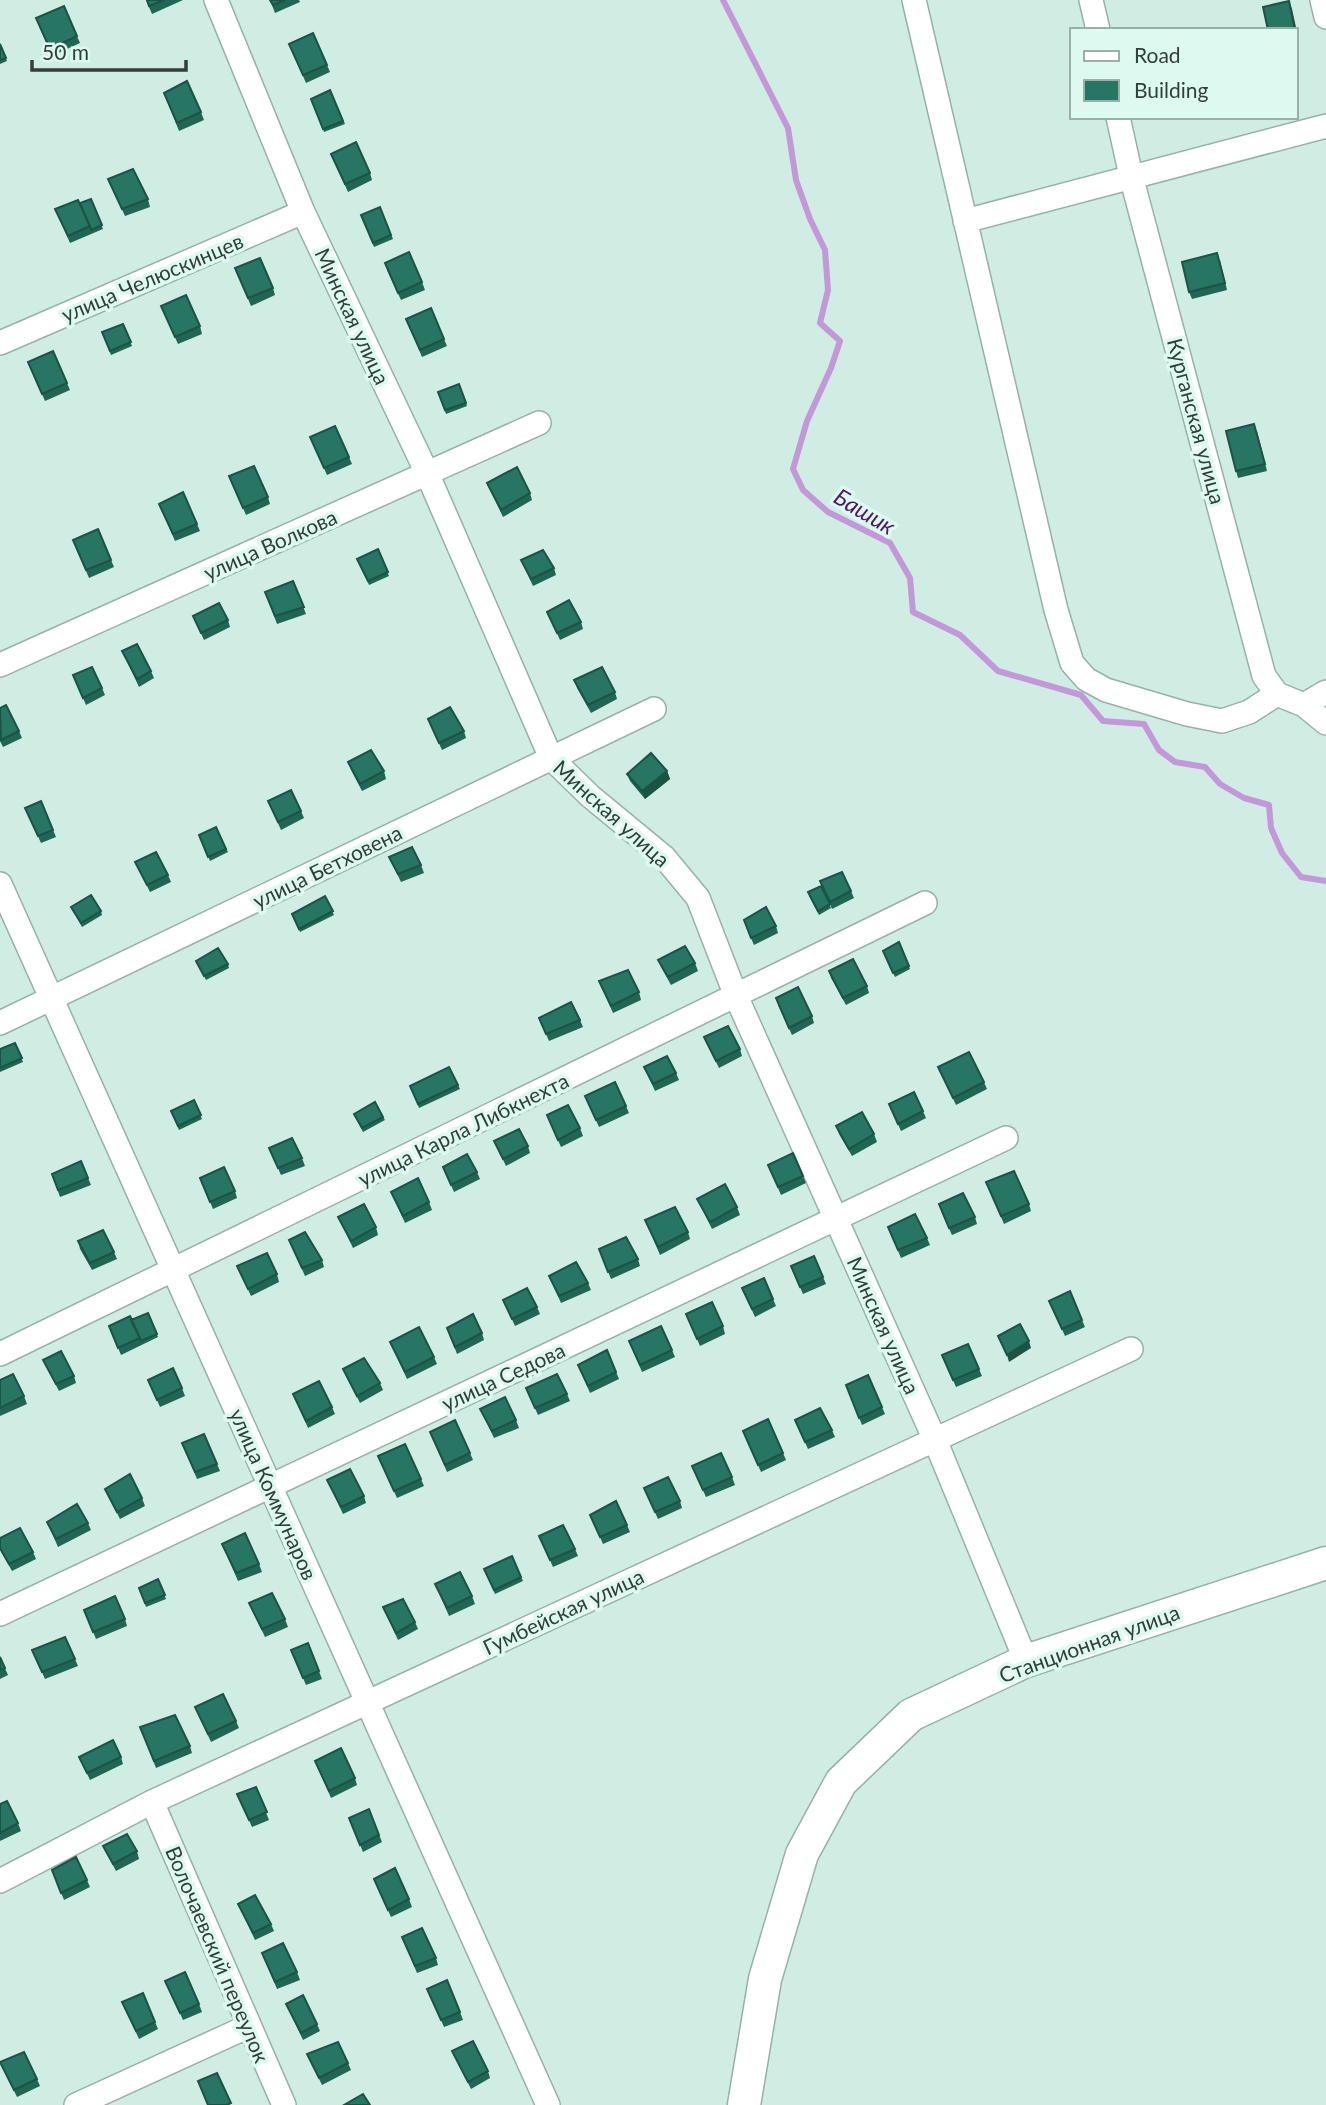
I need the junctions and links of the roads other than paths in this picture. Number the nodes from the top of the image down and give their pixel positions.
1 (216, 0) edge
2 (914, 0) edge
3 (1091, 0) edge
4 (1322, 0) edge
5 (1326, 17) edge
6 (1098, 28) edge
7 (1118, 119) edge
8 (1326, 125) edge
9 (1131, 176) junction
10 (303, 212) junction
11 (965, 221) junction
12 (0, 343) edge
13 (539, 423) dead end
14 (428, 473) junction
15 (0, 664) edge
16 (1326, 692) edge
17 (1277, 694) junction
18 (1304, 705) junction
19 (654, 709) dead end
20 (1326, 723) edge
21 (551, 758) junction
22 (0, 884) edge
23 (925, 903) dead end
24 (737, 996) junction
25 (51, 998) junction
26 (0, 1023) edge
27 (1006, 1138) dead end
28 (836, 1218) junction
29 (173, 1270) junction
30 (1131, 1349) dead end
31 (0, 1354) edge
32 (935, 1440) junction
33 (270, 1486) junction
34 (1326, 1563) edge
35 (0, 1614) edge
36 (1027, 1661) junction
37 (366, 1701) junction
38 (152, 1802) junction
39 (0, 1881) edge
40 (249, 2026) junction
41 (76, 2105) edge
42 (284, 2105) edge
43 (548, 2105) edge
44 (744, 2105) edge

1 - 10 street, Минская улица
2 - 11 street
3 - 6 street
4 - 5 street
7 - 9 street, Курганская улица
8 - 9 street
9 - 11 street
9 - 17 street, Курганская улица
10 - 12 street, улица Челюскинцев
10 - 14 street, Минская улица
11 - 17 street
13 - 14 street, улица Волкова
14 - 15 street, улица Волкова
14 - 21 street, Минская улица
16 - 18 street
17 - 18 street
18 - 20 street
19 - 21 street, улица Бетховена
21 - 24 street, Минская улица
21 - 25 street, улица Бетховена
22 - 25 street, улица Коммунаров
23 - 24 street, улица Карла Либкнехта
24 - 28 street, Минская улица
24 - 29 street, улица Карла Либкнехта
25 - 26 street, улица Бетховена
25 - 29 street, улица Коммунаров
27 - 28 street, улица Седова
28 - 32 street, Минская улица
28 - 33 street, улица Седова
29 - 31 street, улица Карла Либкнехта
29 - 33 street, улица Коммунаров
30 - 32 street, Гумбейская улица
32 - 36 street, Минская улица
32 - 37 street, Гумбейская улица
33 - 35 street, улица Седова
33 - 37 street, улица Коммунаров
34 - 36 street, Станционная улица
36 - 44 street, Станционная улица
37 - 38 street, Гумбейская улица
37 - 43 street, улица Коммунаров
38 - 39 street, Гумбейская улица
38 - 40 street, Волочаевский переулок
40 - 41 street
40 - 42 street, Волочаевский переулок

